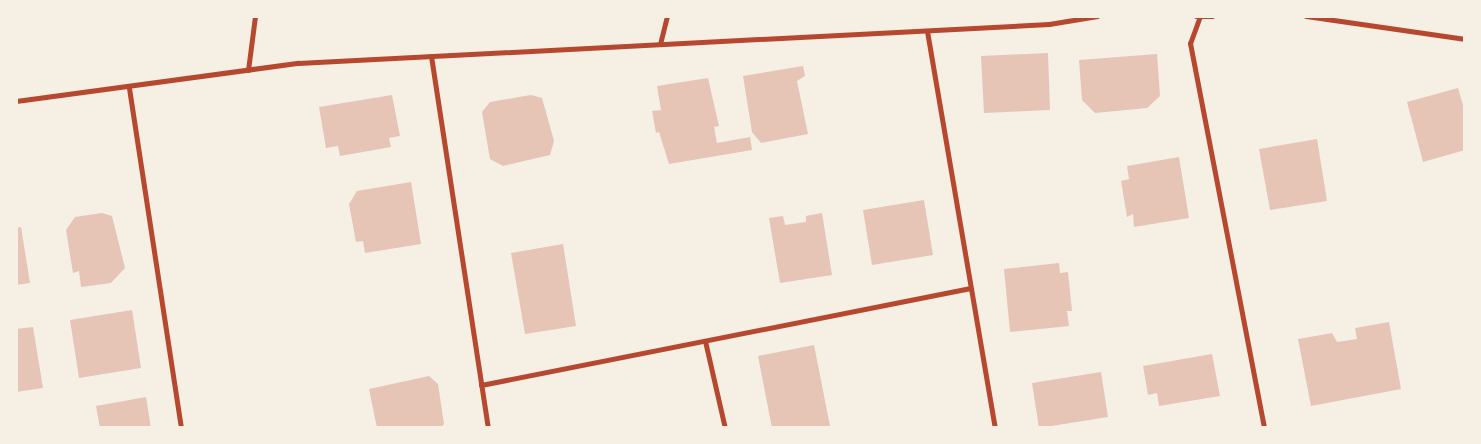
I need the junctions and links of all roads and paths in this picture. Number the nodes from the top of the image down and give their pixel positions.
1 (255, 16) edge
2 (667, 16) edge
3 (1097, 16) edge
4 (1212, 16) edge
5 (1306, 16) edge
6 (1199, 17) edge
7 (927, 31) junction
8 (1465, 39) edge
9 (660, 44) junction
10 (431, 56) junction
11 (248, 70) junction
12 (129, 88) junction
13 (16, 101) edge
14 (970, 288) junction
15 (705, 340) junction
16 (481, 385) junction
17 (181, 428) edge
18 (488, 428) edge
19 (725, 428) edge
20 (995, 428) edge
21 (1264, 428) edge

1 - 11 street
2 - 9 street
3 - 7 street
4 - 6 street
5 - 8 street
6 - 21 street
7 - 9 street
7 - 14 street
9 - 10 street
10 - 11 street
10 - 16 street
11 - 12 street
12 - 13 street
12 - 17 street
14 - 15 street
14 - 20 street
15 - 16 street
15 - 19 street
16 - 18 street

